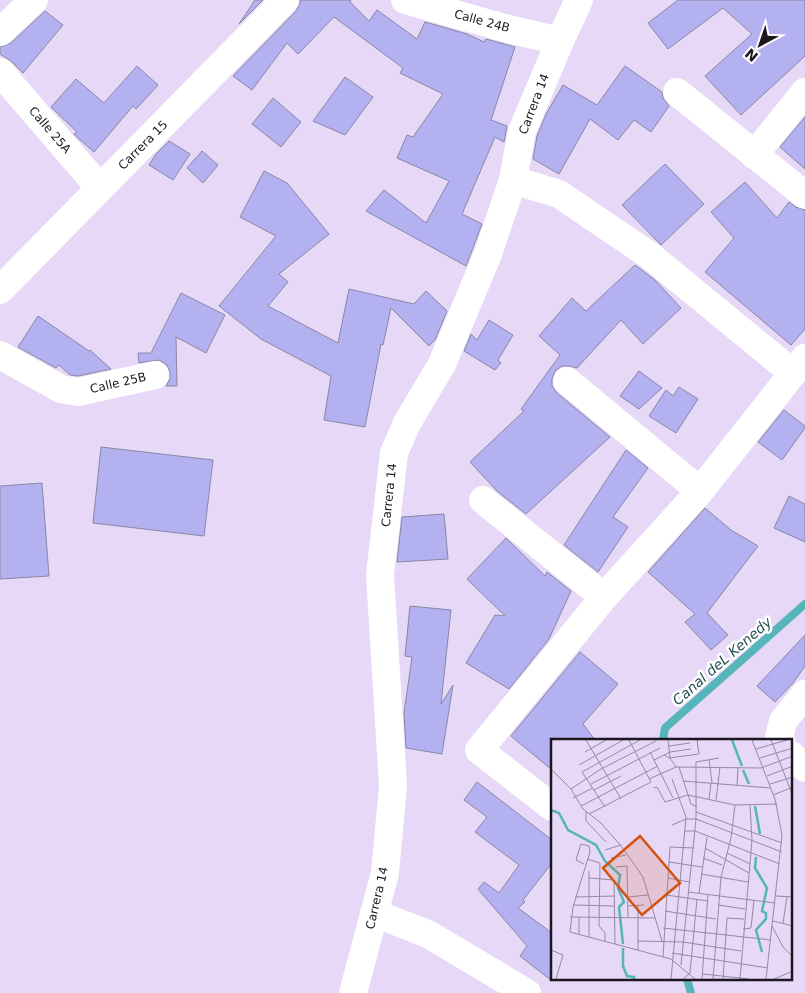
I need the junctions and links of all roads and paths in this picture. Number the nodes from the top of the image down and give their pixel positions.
1 (34, 0) edge
2 (286, 0) edge
3 (405, 0) edge
4 (579, 0) edge
5 (0, 32) edge
6 (560, 41) junction
7 (0, 72) edge
8 (677, 92) dead end
9 (805, 92) edge
10 (754, 155) junction
11 (513, 180) junction
12 (100, 188) junction
13 (805, 195) edge
14 (0, 290) edge
15 (0, 355) edge
16 (799, 366) edge
17 (155, 375) dead end
18 (567, 380) dead end
19 (700, 491) junction
20 (483, 500) dead end
21 (604, 597) junction
22 (805, 694) edge
23 (780, 739) edge
24 (792, 756) edge
25 (805, 768) edge
26 (551, 806) edge
27 (374, 913) junction
28 (353, 993) edge
29 (527, 993) edge

1 - 5 street
2 - 12 street, Carrera 15
3 - 6 street, Calle 24B
4 - 6 street, Carrera 14
6 - 11 street, Carrera 14
7 - 12 street, Calle 25A
8 - 10 street
9 - 10 street
10 - 13 street
11 - 16 street
11 - 27 street, Carrera 14
12 - 14 street, Carrera 15
15 - 17 street, Calle 25B
16 - 19 street
18 - 19 street
19 - 21 street
20 - 21 street
21 - 26 street
22 - 23 street
24 - 25 street
27 - 28 street, Carrera 14
27 - 29 street

